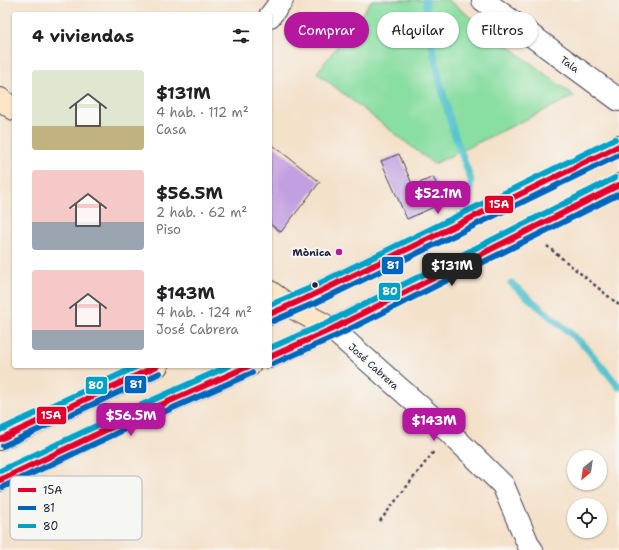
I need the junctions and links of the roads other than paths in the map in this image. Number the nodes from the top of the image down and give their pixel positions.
1 (282, 0) edge
2 (483, 0) edge
3 (272, 13) edge
4 (0, 99) edge
5 (619, 100) edge
6 (12, 108) edge
7 (619, 146) edge
8 (619, 185) edge
9 (272, 296) edge
10 (279, 310) edge
11 (332, 329) junction
12 (272, 356) edge
13 (153, 368) edge
14 (245, 368) edge
15 (0, 439) edge
16 (0, 480) edge
17 (529, 549) edge

1 - 3 street
2 - 5 street, Tala
4 - 6 main road
7 - 10 main road
8 - 11 main road
9 - 10 main road
10 - 11 main road
11 - 12 main road
11 - 17 street, José Cabrera
13 - 15 main road
14 - 16 main road

